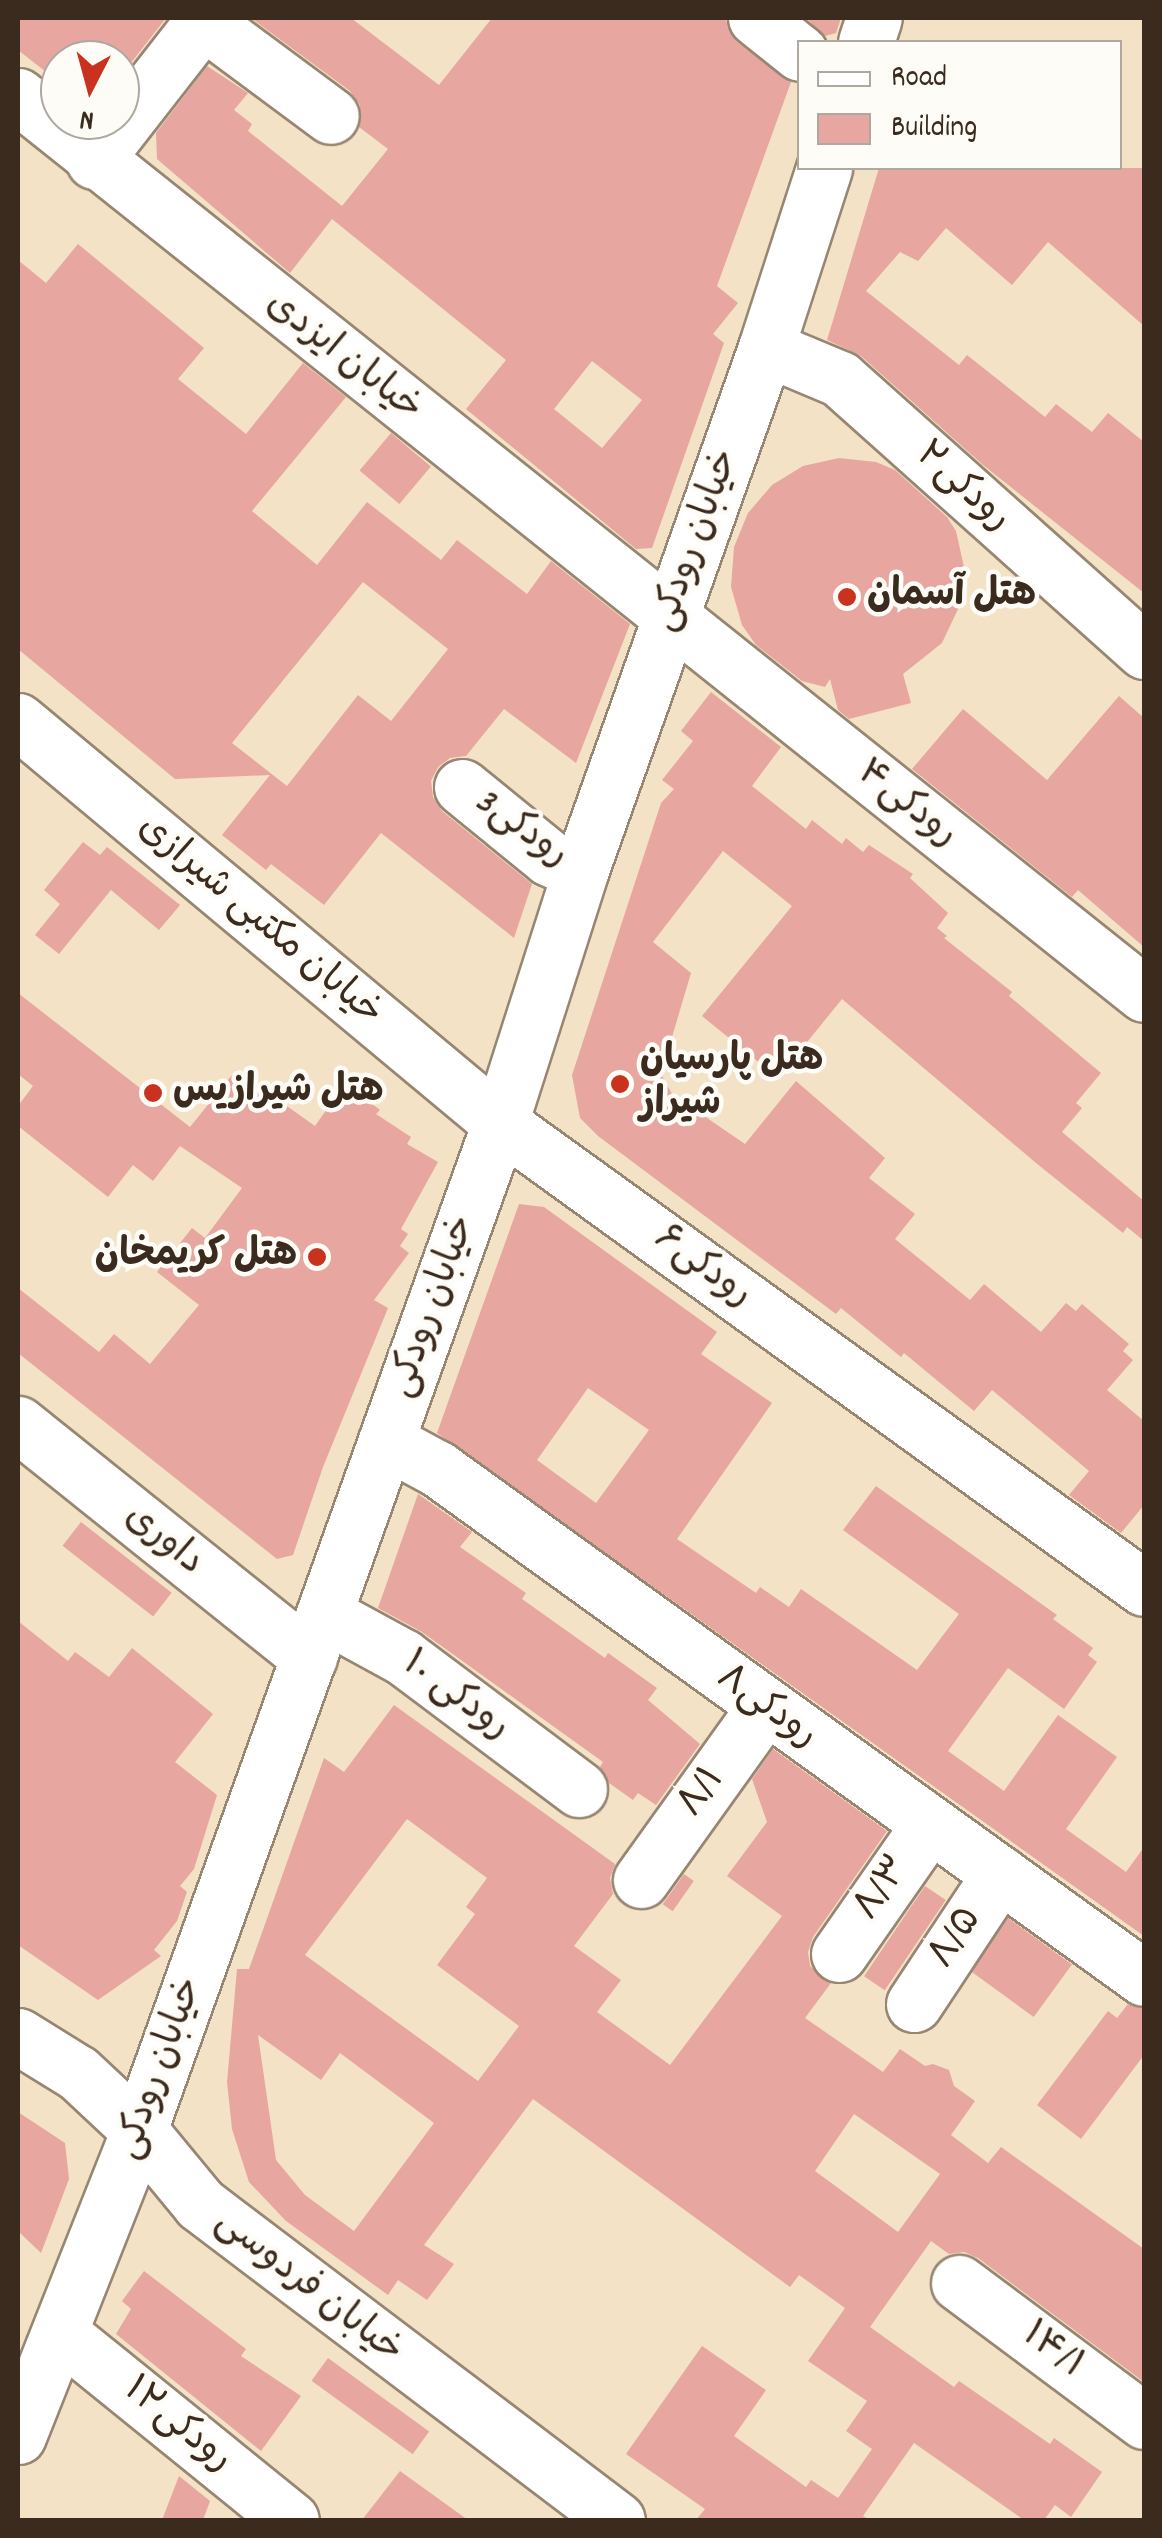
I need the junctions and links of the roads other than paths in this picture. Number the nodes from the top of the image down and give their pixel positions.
1 (756, 18) edge
2 (201, 19) edge
3 (797, 50) edge
4 (18, 96) edge
5 (331, 116) dead end
6 (94, 160) junction
7 (823, 170) edge
8 (766, 348) junction
9 (669, 618) junction
10 (1144, 651) edge
11 (18, 721) edge
12 (462, 787) dead end
13 (580, 872) junction
14 (1143, 992) edge
15 (500, 1123) junction
16 (18, 1424) edge
17 (386, 1441) junction
18 (1144, 1588) edge
19 (316, 1636) junction
20 (765, 1706) junction
21 (580, 1789) dead end
22 (929, 1825) junction
23 (1000, 1874) junction
24 (641, 1880) dead end
25 (839, 1954) dead end
26 (1144, 1978) edge
27 (914, 2004) dead end
28 (18, 2036) edge
29 (139, 2130) junction
30 (959, 2284) dead end
31 (60, 2334) junction
32 (1144, 2421) edge
33 (18, 2436) edge
34 (235, 2500) edge
35 (291, 2520) edge
36 (617, 2520) edge

1 - 3 street
2 - 5 street
2 - 6 street
4 - 6 street, خیابان ایزدی
6 - 9 street, خیابان ایزدی
7 - 8 street, خیابان رودکی
8 - 9 street, خیابان رودکی
8 - 10 street, رودکی۲
9 - 13 street, خیابان رودکی
9 - 14 street, رودکی۴
11 - 15 street, خیابان مکتبی شیرازی
12 - 13 street, 3رودکی
13 - 15 street, خیابان رودکی
15 - 17 street, خیابان رودکی
15 - 18 street, رودکی۶
16 - 19 street, داوری
17 - 19 street, خیابان رودکی
17 - 20 street, رودکی۸
19 - 21 street, رودکی ۱۰
19 - 29 street, خیابان رودکی
20 - 22 street, رودکی۸
20 - 24 street, ۸/۱
22 - 23 street, رودکی۸
22 - 25 street, ۸/۳
23 - 26 street, رودکی۸
23 - 27 street, ۸/۵
28 - 29 street, خیابان فردوسی
29 - 31 street, خیابان رودکی
29 - 36 street, خیابان فردوسی
30 - 32 street, ۱۴/۱
31 - 33 street, خیابان رودکی
31 - 34 street, رودکی۱۲
34 - 35 street, رودکی۱۲

